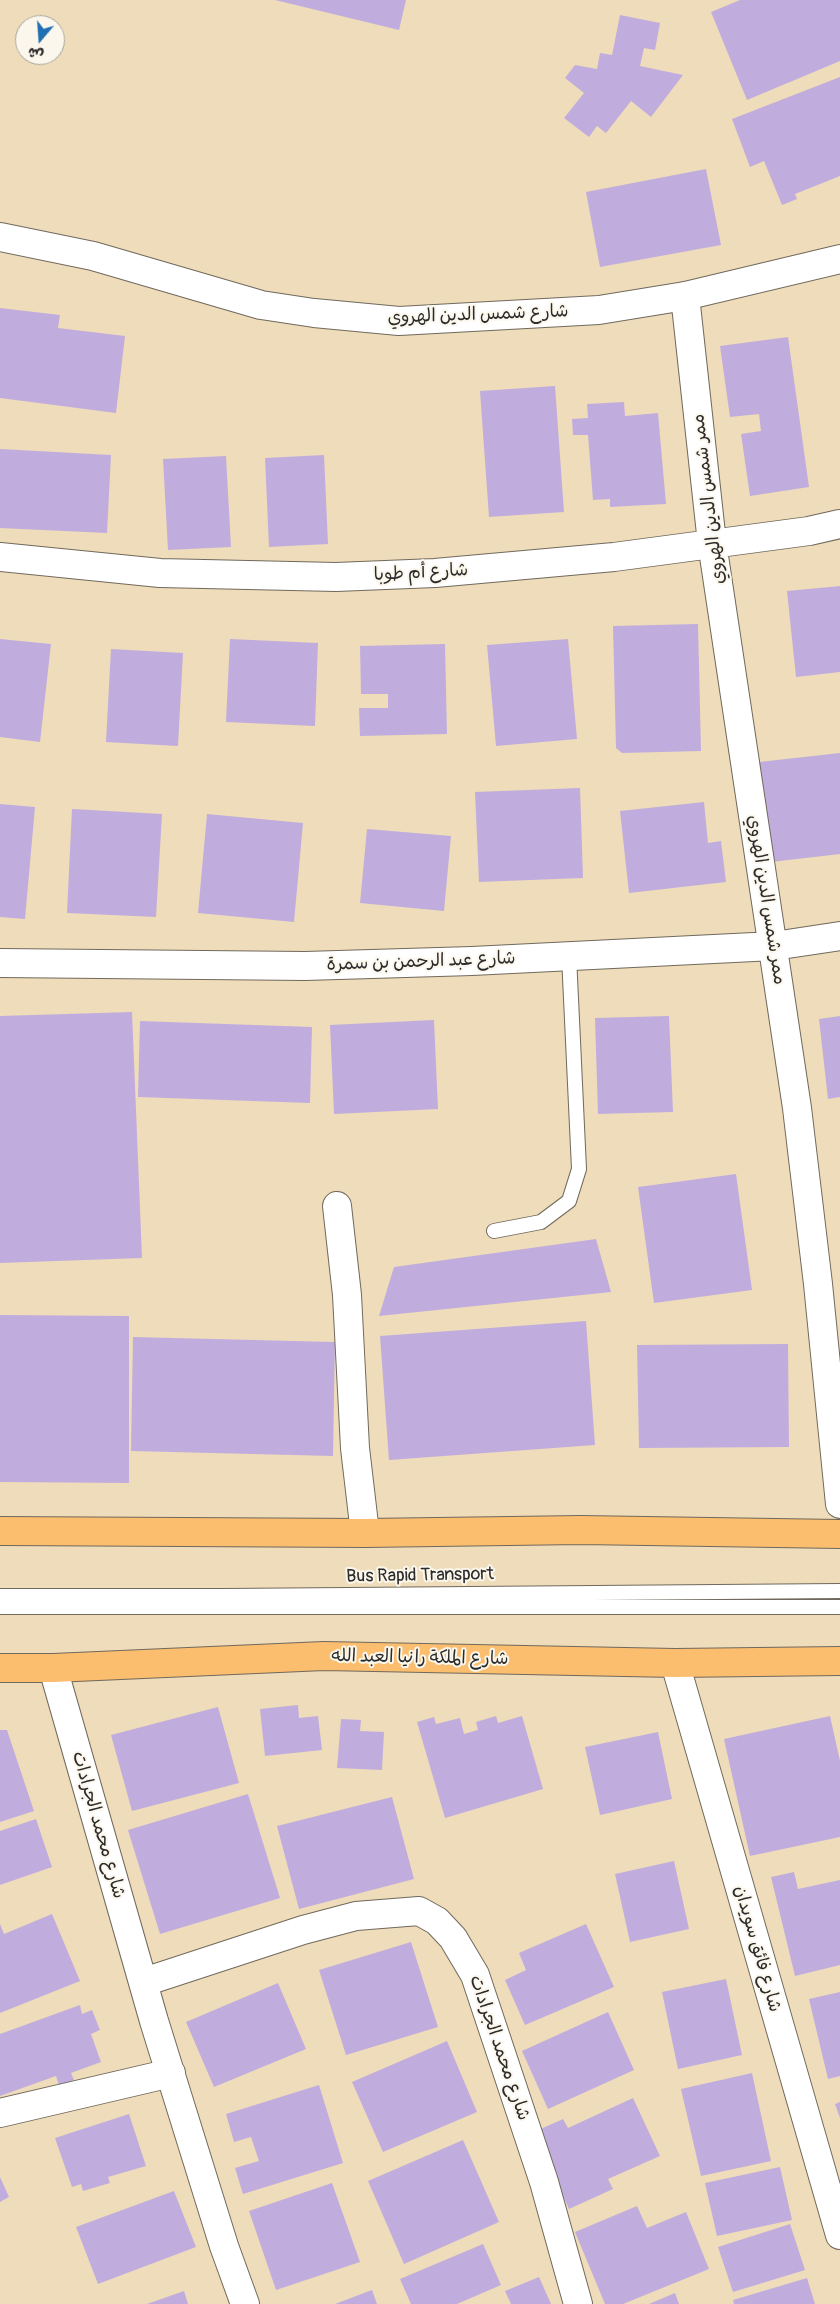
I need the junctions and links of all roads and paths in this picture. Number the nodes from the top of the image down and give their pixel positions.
1 (0, 237) edge
2 (840, 259) edge
3 (685, 296) junction
4 (840, 524) edge
5 (712, 543) junction
6 (0, 557) edge
7 (840, 936) edge
8 (774, 946) junction
9 (569, 956) junction
10 (0, 963) edge
11 (337, 1206) dead end
12 (494, 1231) dead end
13 (840, 1504) edge
14 (0, 1530) edge
15 (365, 1532) junction
16 (840, 1534) edge
17 (840, 1591) edge
18 (0, 1596) edge
19 (0, 1607) edge
20 (840, 1607) edge
21 (840, 1661) edge
22 (675, 1663) junction
23 (0, 1668) edge
24 (53, 1668) junction
25 (144, 1982) junction
26 (172, 2073) junction
27 (0, 2113) edge
28 (840, 2236) edge
29 (245, 2304) edge
30 (578, 2304) edge

1 - 3 street, شارع شمس الدين الهروي
2 - 3 street, شارع شمس الدين الهروي
3 - 5 street, ممر شمس الدين الهروي
4 - 5 street, شارع أم طوبا
5 - 6 street, شارع أم طوبا
5 - 8 street, ممر شمس الدين الهروي
7 - 8 street, شارع عبد الرحمن بن سمرة
8 - 9 street, شارع عبد الرحمن بن سمرة
8 - 13 street, ممر شمس الدين الهروي
9 - 10 street, شارع عبد الرحمن بن سمرة
9 - 12 lane
11 - 15 street
14 - 15 main road
15 - 16 main road
17 - 18 lane, Bus Rapid Transport
19 - 20 lane, Bus Rapid Transport
21 - 22 main road, شارع الملكة رانيا العبد الله
22 - 24 main road, شارع الملكة رانيا العبد الله
22 - 28 street, شارع فائق سويدان
23 - 24 main road, شارع الملكة رانيا العبد الله
24 - 25 street, شارع محمد الجرادات
25 - 26 street, شارع محمد الجرادات
25 - 30 street, شارع محمد الجرادات
26 - 27 street
26 - 29 street, شارع محمد الجرادات

